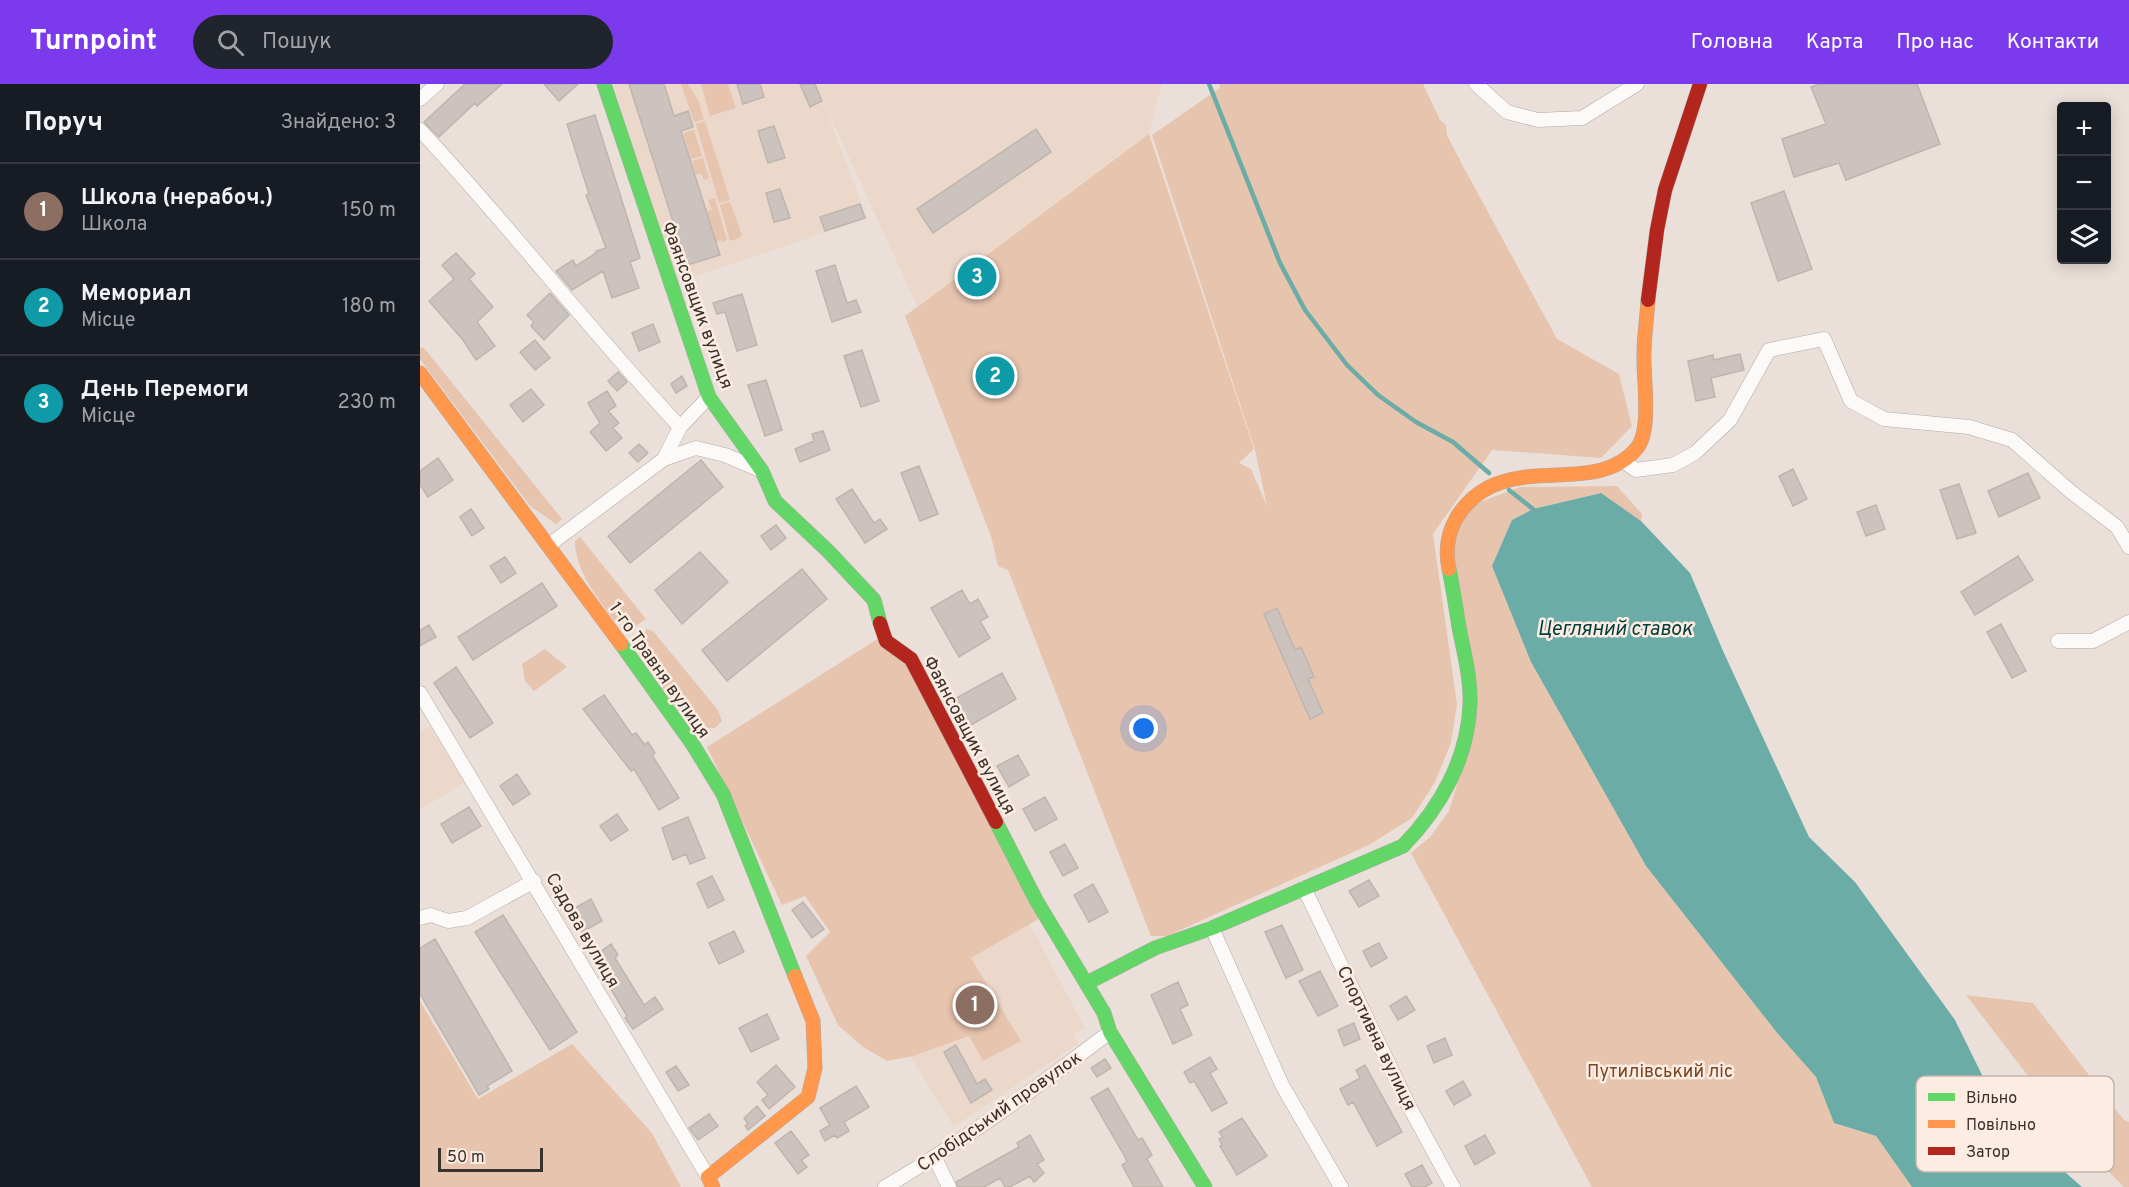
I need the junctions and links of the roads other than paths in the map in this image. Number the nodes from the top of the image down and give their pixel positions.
1 (437, 84) edge
2 (604, 84) edge
3 (1476, 84) edge
4 (1637, 84) edge
5 (1700, 84) edge
6 (420, 99) edge
7 (420, 130) edge
8 (420, 373) edge
9 (709, 397) junction
10 (680, 427) junction
11 (664, 459) junction
12 (1623, 461) junction
13 (762, 471) junction
14 (549, 544) junction
15 (2129, 547) edge
16 (2129, 622) edge
17 (2058, 641) dead end
18 (420, 693) edge
19 (534, 881) junction
20 (1304, 888) junction
21 (420, 918) edge
22 (1212, 928) junction
23 (1087, 983) junction
24 (1110, 1032) junction
25 (936, 1158) junction
26 (711, 1182) edge
27 (885, 1187) edge
28 (949, 1187) edge
29 (1205, 1187) edge
30 (1341, 1187) edge
31 (1453, 1187) edge

1 - 6 street
2 - 9 street, Фаянсовщик вулиця
3 - 4 street
5 - 12 street
7 - 10 street
8 - 14 street, 1-го Травня вулиця
9 - 10 street
9 - 13 street, Фаянсовщик вулиця
10 - 11 street
11 - 13 street
11 - 14 street
12 - 15 street
12 - 20 street
13 - 23 street, Фаянсовщик вулиця
14 - 26 street, 1-го Травня вулиця
16 - 17 street
18 - 19 street, Садова вулиця
19 - 21 street
19 - 26 street, Садова вулиця
20 - 22 street
20 - 31 street, Спортивна вулиця
22 - 23 street
22 - 30 street
23 - 24 street, Фаянсовщик вулиця
24 - 25 street, Слобідський провулок
24 - 29 street, Фаянсовщик вулиця
25 - 27 street, Слобідський провулок
25 - 28 street

